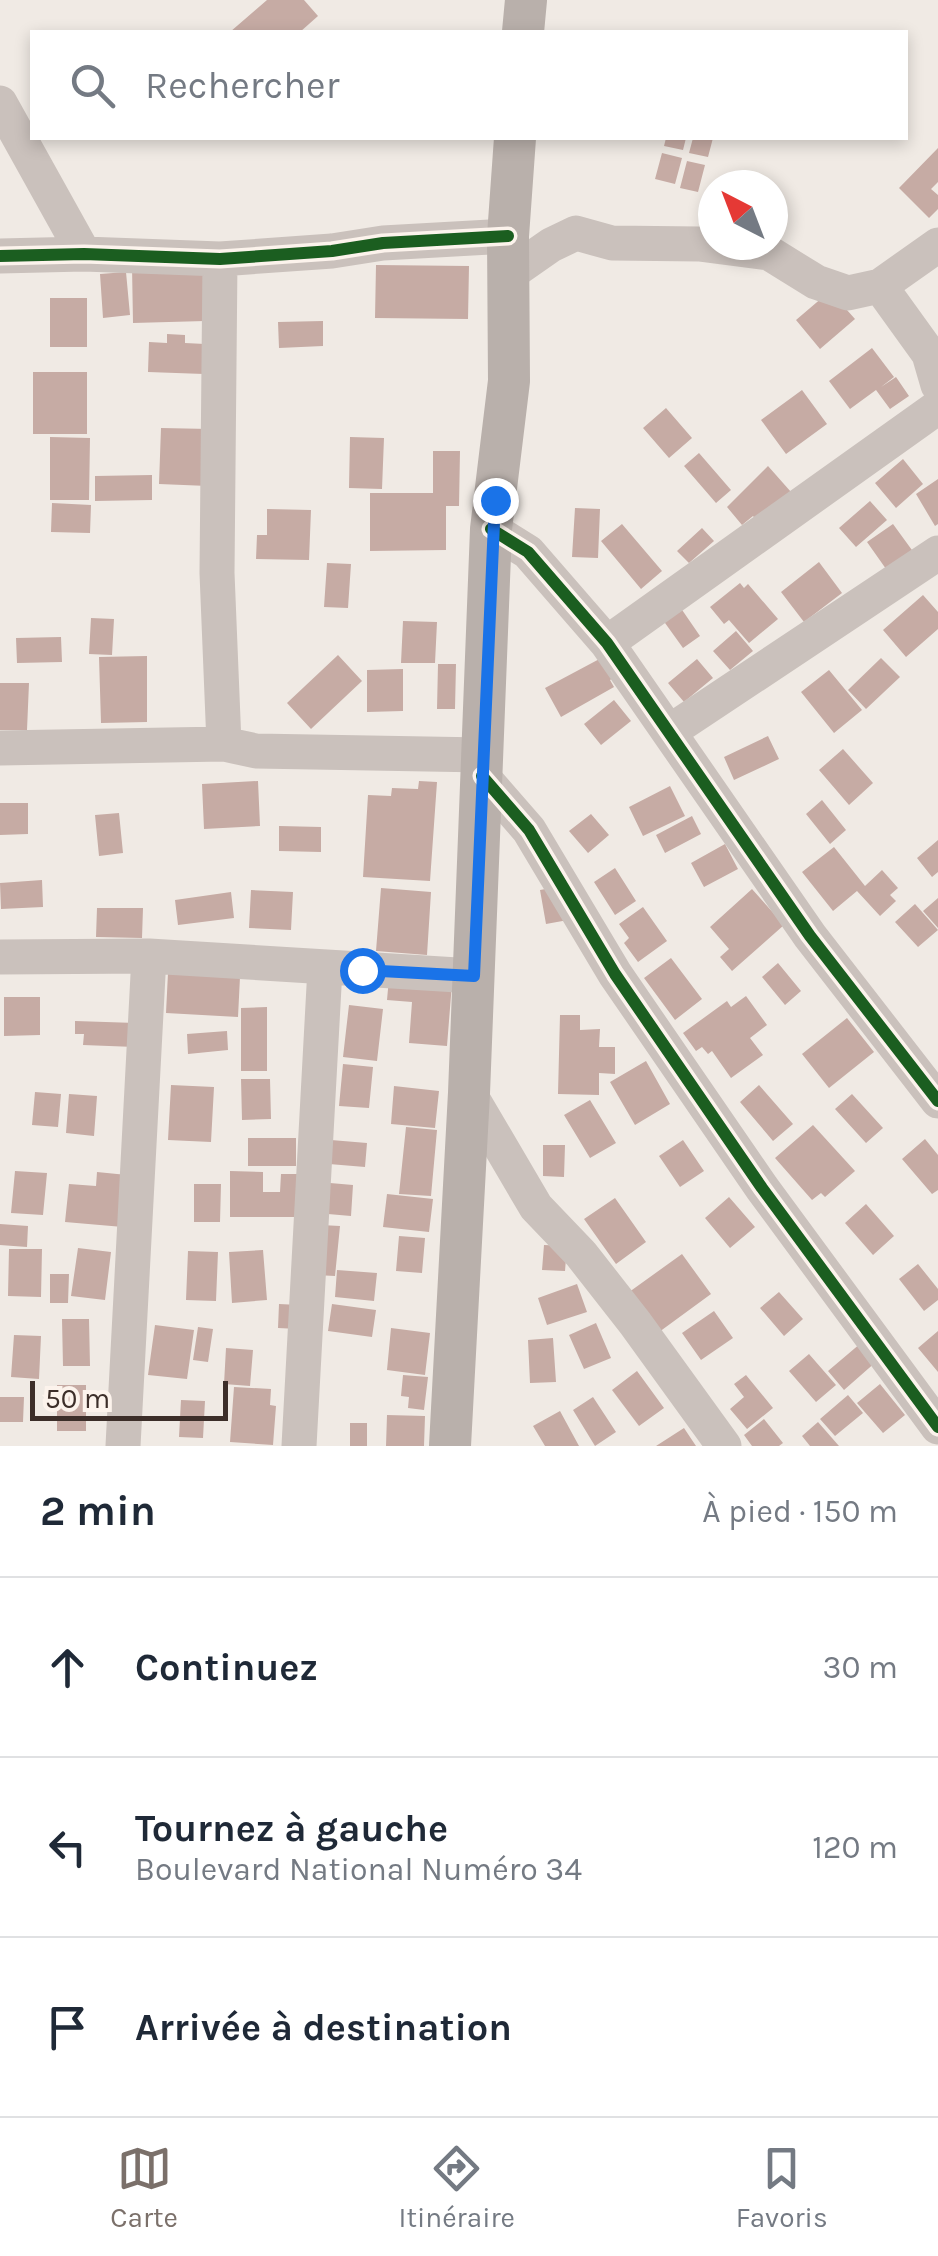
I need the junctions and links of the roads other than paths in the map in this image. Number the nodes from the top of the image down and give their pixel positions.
1 (526, 0) edge
2 (523, 30) edge
3 (0, 103) edge
4 (515, 140) edge
5 (938, 246) edge
6 (84, 254) junction
7 (508, 255) junction
8 (0, 256) edge
9 (220, 259) junction
10 (880, 286) junction
11 (938, 385) edge
12 (938, 407) edge
13 (491, 529) junction
14 (938, 553) edge
15 (607, 643) junction
16 (669, 732) junction
17 (224, 744) junction
18 (0, 748) edge
19 (483, 765) junction
20 (150, 956) junction
21 (0, 957) edge
22 (325, 968) junction
23 (474, 976) junction
24 (469, 1093) junction
25 (938, 1101) edge
26 (938, 1427) edge
27 (938, 1439) edge
28 (124, 1446) edge
29 (299, 1446) edge
30 (450, 1446) edge
31 (724, 1446) edge
32 (928, 1446) edge

1 - 2 main road
3 - 6 street
4 - 7 main road
5 - 10 street
6 - 8 street
6 - 9 street
7 - 9 street
7 - 10 street
7 - 13 main road
9 - 17 street
10 - 11 street
12 - 15 street
13 - 15 street
13 - 19 main road
14 - 16 street
15 - 16 street
16 - 25 street
17 - 18 street
17 - 19 street
19 - 23 main road
19 - 26 street
20 - 21 street
20 - 22 street
20 - 28 street
22 - 23 street
22 - 29 street
23 - 24 main road
24 - 30 main road
24 - 31 street
27 - 32 street

